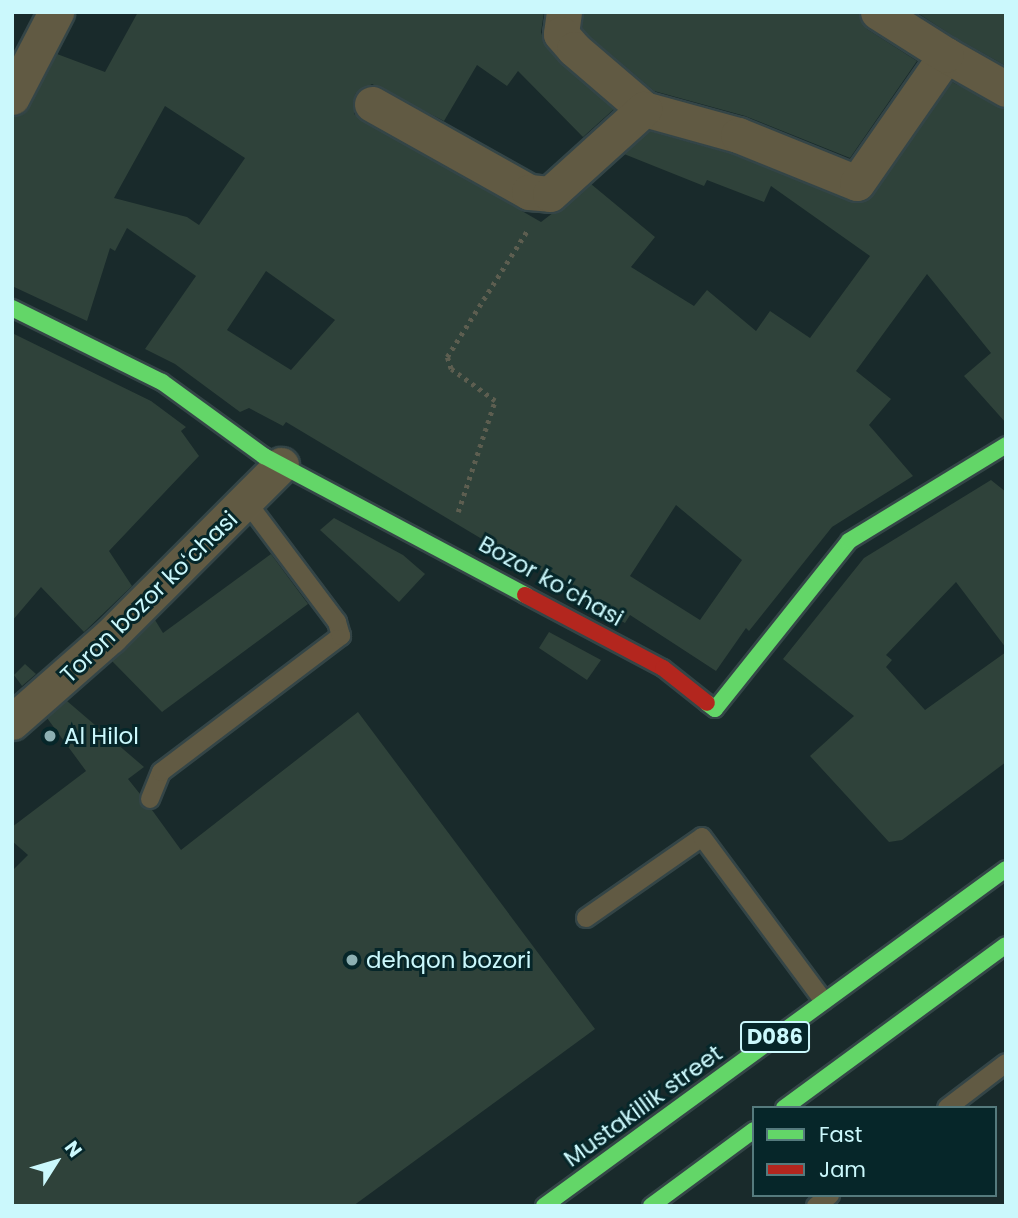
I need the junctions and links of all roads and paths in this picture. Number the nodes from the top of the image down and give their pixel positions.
1 (56, 12) edge
2 (564, 12) edge
3 (878, 12) edge
4 (946, 55) junction
5 (1006, 89) edge
6 (12, 96) edge
7 (372, 104) dead end
8 (645, 109) junction
9 (550, 194) junction
10 (12, 308) edge
11 (1006, 445) edge
12 (281, 465) junction
13 (247, 502) junction
14 (442, 548) junction
15 (12, 722) edge
16 (150, 799) dead end
17 (1006, 869) edge
18 (586, 918) dead end
19 (1004, 948) edge
20 (824, 1001) junction
21 (1006, 1063) edge
22 (787, 1106) edge
23 (950, 1106) edge
24 (752, 1131) edge
25 (544, 1206) edge
26 (651, 1206) edge

1 - 6 street
2 - 8 street
3 - 4 street
4 - 5 street
4 - 8 street
7 - 9 street
8 - 9 street
9 - 14 path
10 - 12 street, Bozor ko'chasi
11 - 14 street, Bozor ko'chasi
12 - 13 street, Toron bozor koʻchasi
12 - 14 street, Bozor ko'chasi
13 - 15 street, Toron bozor koʻchasi
13 - 16 lane
17 - 20 street, Mustakillik street / D086
18 - 20 lane
19 - 22 street, D086
20 - 25 street, Mustakillik street / D086
21 - 23 lane
24 - 26 street

